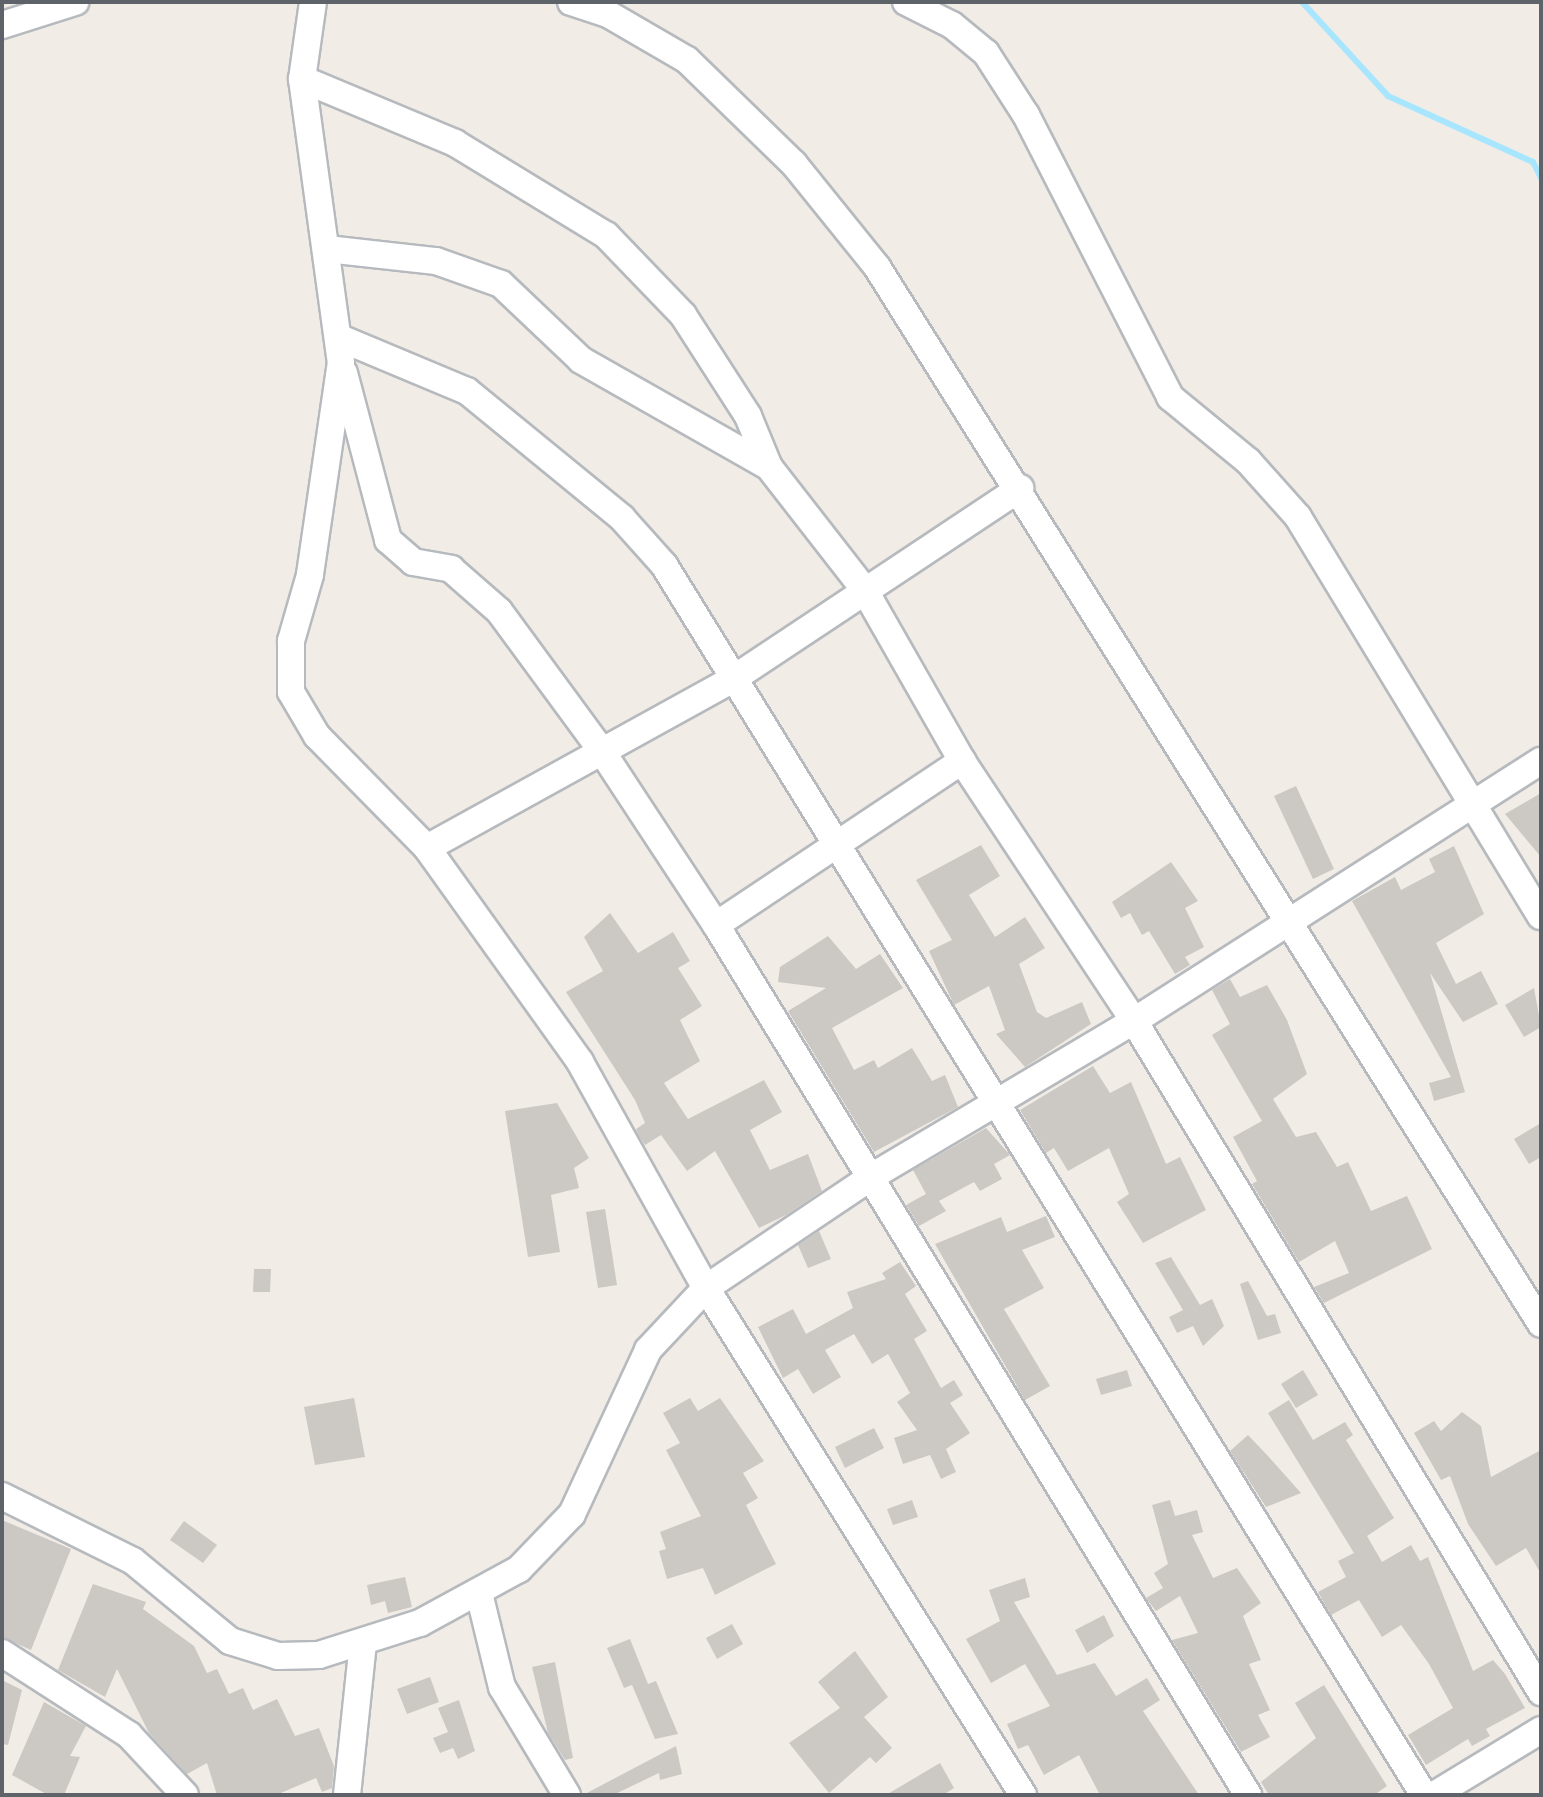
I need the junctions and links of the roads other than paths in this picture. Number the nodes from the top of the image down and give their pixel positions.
1 (75, 2) edge
2 (313, 2) edge
3 (571, 2) edge
4 (906, 2) edge
5 (2, 25) edge
6 (302, 79) junction
7 (327, 249) junction
8 (341, 350) junction
9 (769, 467) junction
10 (1020, 488) junction
11 (864, 589) junction
12 (733, 679) junction
13 (601, 750) junction
14 (962, 761) junction
15 (1541, 761) edge
16 (1474, 806) junction
17 (427, 848) junction
18 (837, 848) junction
19 (1541, 916) edge
20 (1289, 923) junction
21 (716, 925) junction
22 (1134, 1021) junction
23 (999, 1103) junction
24 (871, 1177) junction
25 (706, 1288) junction
26 (1541, 1324) edge
27 (2, 1496) edge
28 (479, 1593) junction
29 (363, 1644) junction
30 (2, 1653) edge
31 (1541, 1692) edge
32 (1541, 1730) edge
33 (185, 1795) edge
34 (347, 1795) edge
35 (567, 1795) edge
36 (1023, 1795) edge
37 (1248, 1795) edge
38 (1424, 1795) edge
39 (1434, 1795) edge

1 - 5 street
2 - 6 street
3 - 10 street
4 - 16 street
6 - 7 street
6 - 9 street
7 - 8 street
7 - 9 street
8 - 12 street
8 - 13 street
8 - 17 street
9 - 11 street
10 - 11 street
10 - 20 street
11 - 12 street
11 - 14 street
12 - 13 street
12 - 18 street
13 - 17 street
13 - 21 street
14 - 18 street
14 - 22 street
15 - 16 street
16 - 19 street
16 - 20 street
17 - 25 street
18 - 21 street
18 - 23 street
20 - 22 street
20 - 26 street
21 - 24 street
22 - 23 street
22 - 31 street
23 - 24 street
23 - 38 street
24 - 25 street
24 - 37 street
25 - 28 street
25 - 36 street
27 - 29 street
28 - 29 street
28 - 35 street
29 - 34 street
30 - 33 street
32 - 39 street

